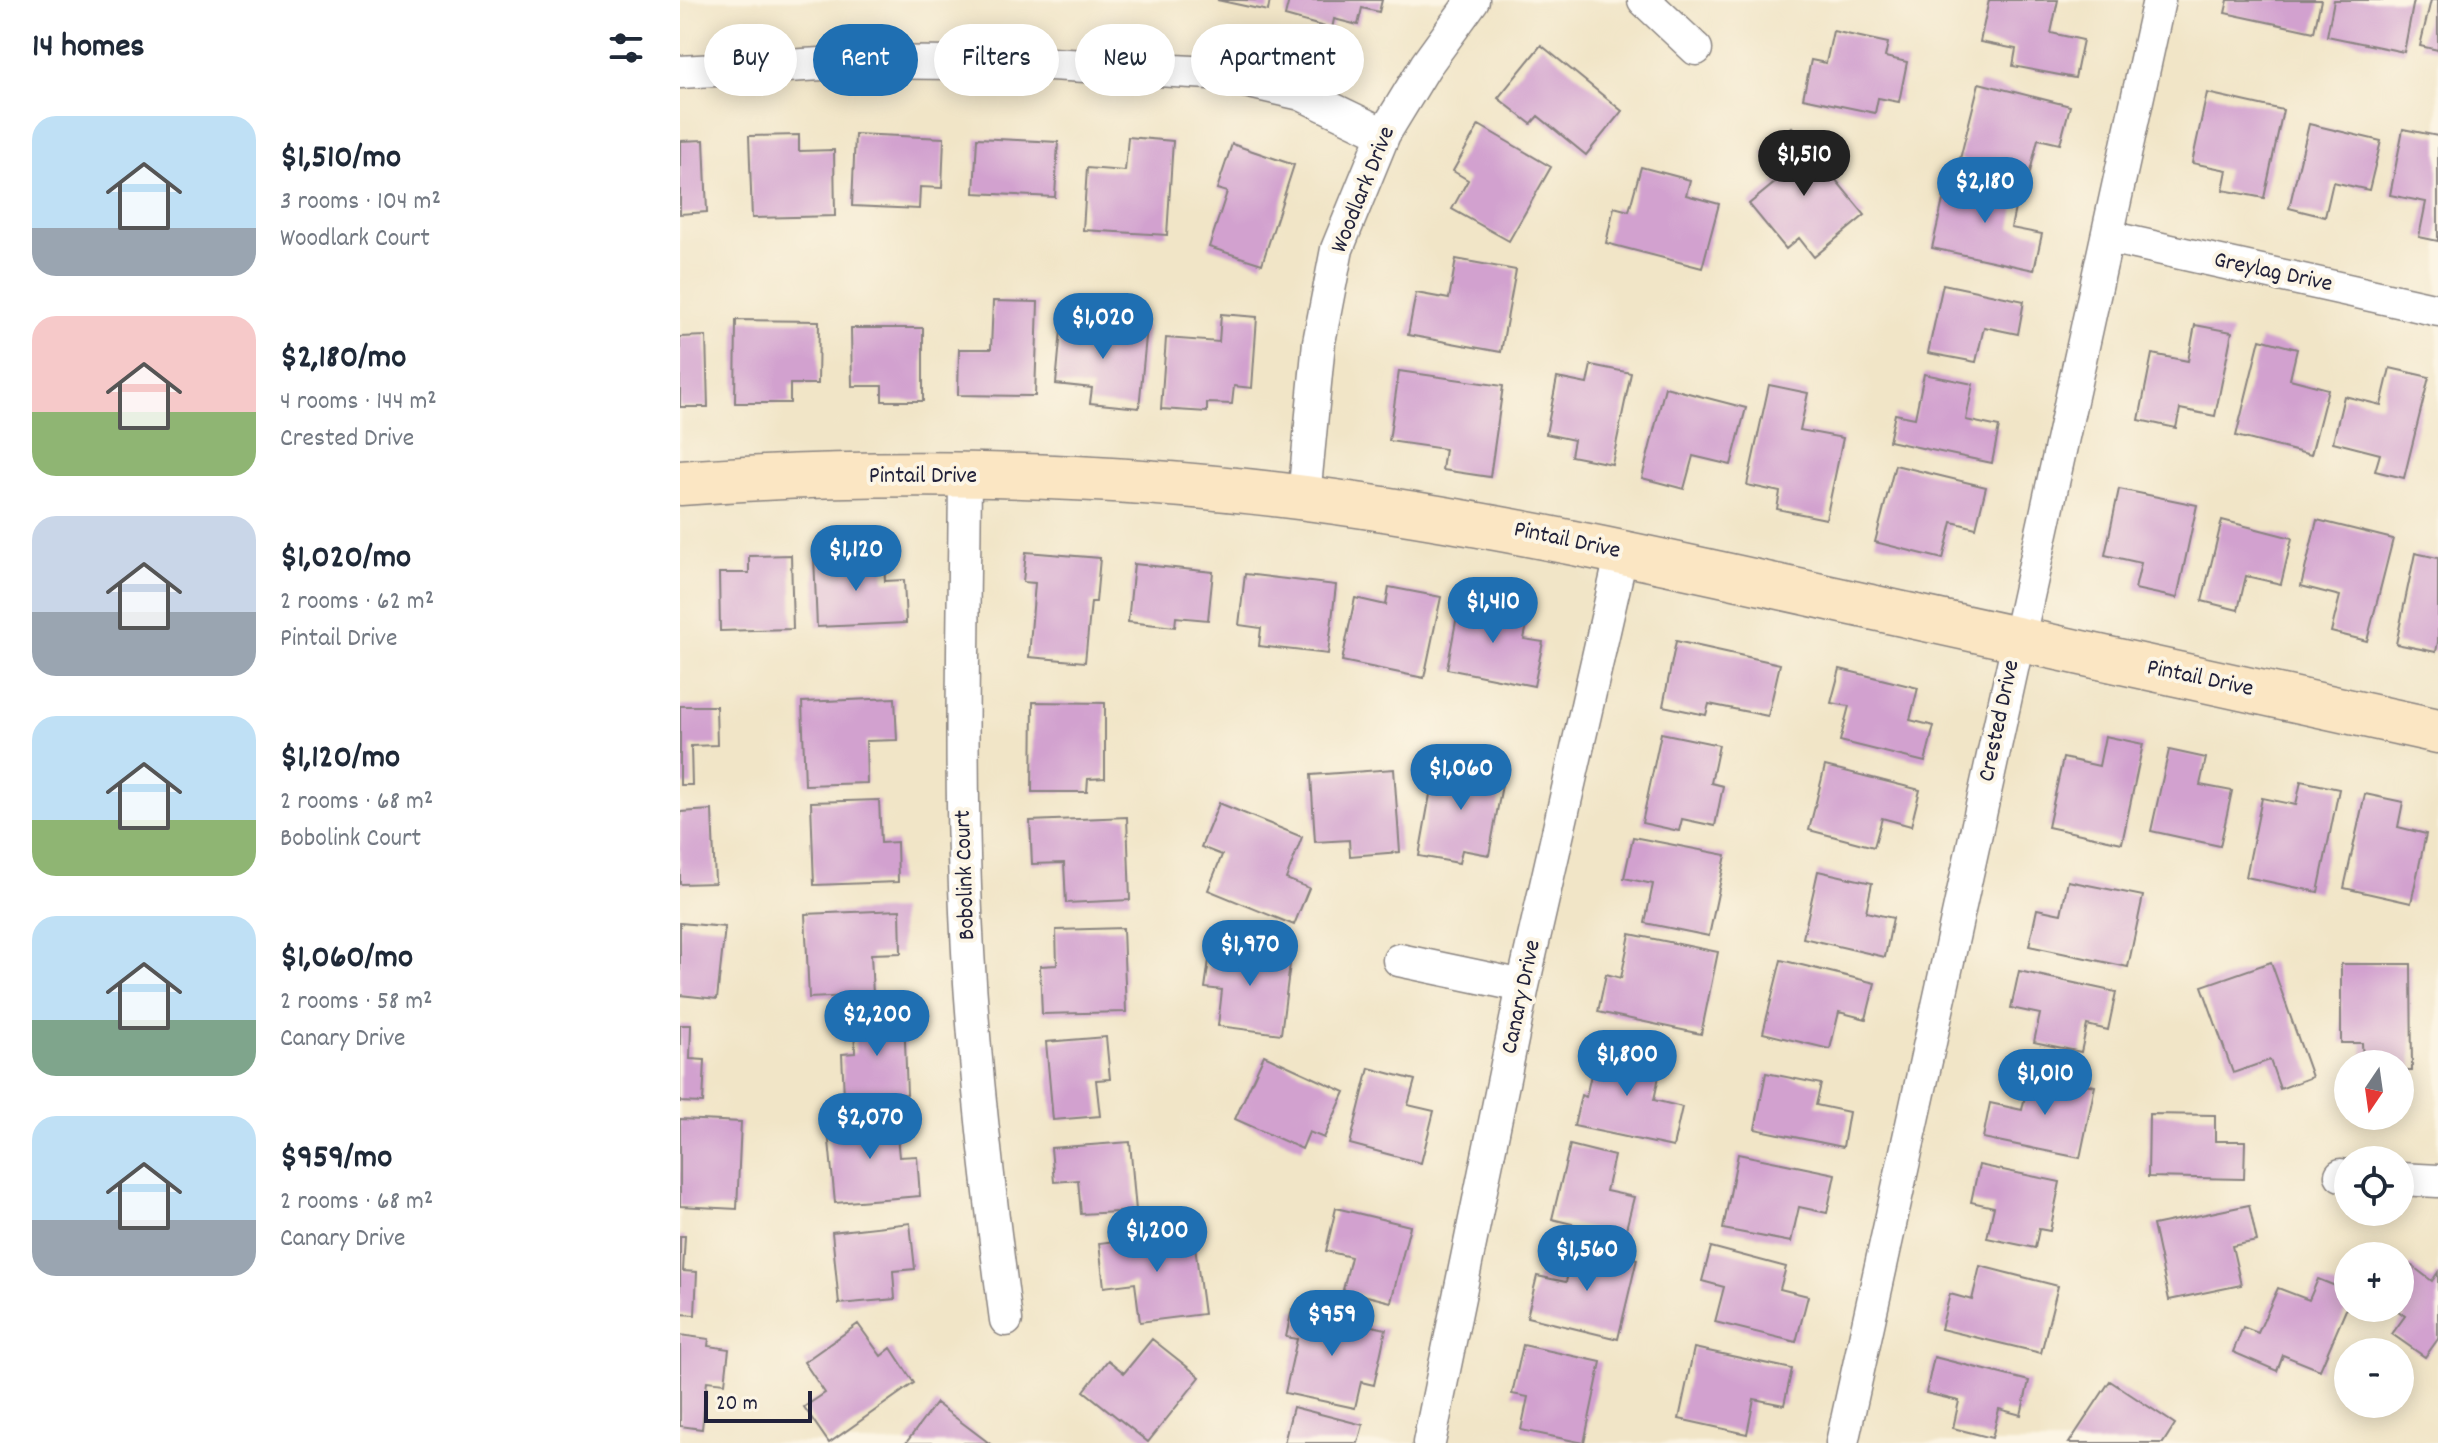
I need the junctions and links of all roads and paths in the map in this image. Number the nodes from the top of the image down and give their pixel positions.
1 (1473, 0) edge
2 (1644, 0) edge
3 (2159, 0) edge
4 (1696, 49) dead end
5 (680, 72) edge
6 (1384, 134) junction
7 (2108, 237) junction
8 (2438, 310) edge
9 (965, 475) junction
10 (680, 483) edge
11 (1304, 497) junction
12 (1622, 552) junction
13 (2018, 639) junction
14 (2438, 731) edge
15 (1399, 960) dead end
16 (1523, 986) junction
17 (2414, 1180) edge
18 (2438, 1181) edge
19 (1006, 1320) dead end
20 (1429, 1443) edge
21 (1842, 1443) edge

1 - 6 street, Woodlark Drive
2 - 4 street
3 - 7 street, Crested Drive
5 - 6 street
6 - 11 street, Woodlark Drive
7 - 8 street, Greylag Drive
7 - 13 street, Crested Drive
9 - 10 street, Pintail Drive
9 - 11 street, Pintail Drive
9 - 19 street, Bobolink Court
11 - 12 street, Pintail Drive
12 - 13 street, Pintail Drive
12 - 16 street, Canary Drive
13 - 14 street, Pintail Drive
13 - 21 street, Crested Drive
15 - 16 street
16 - 20 street, Canary Drive
17 - 18 street

